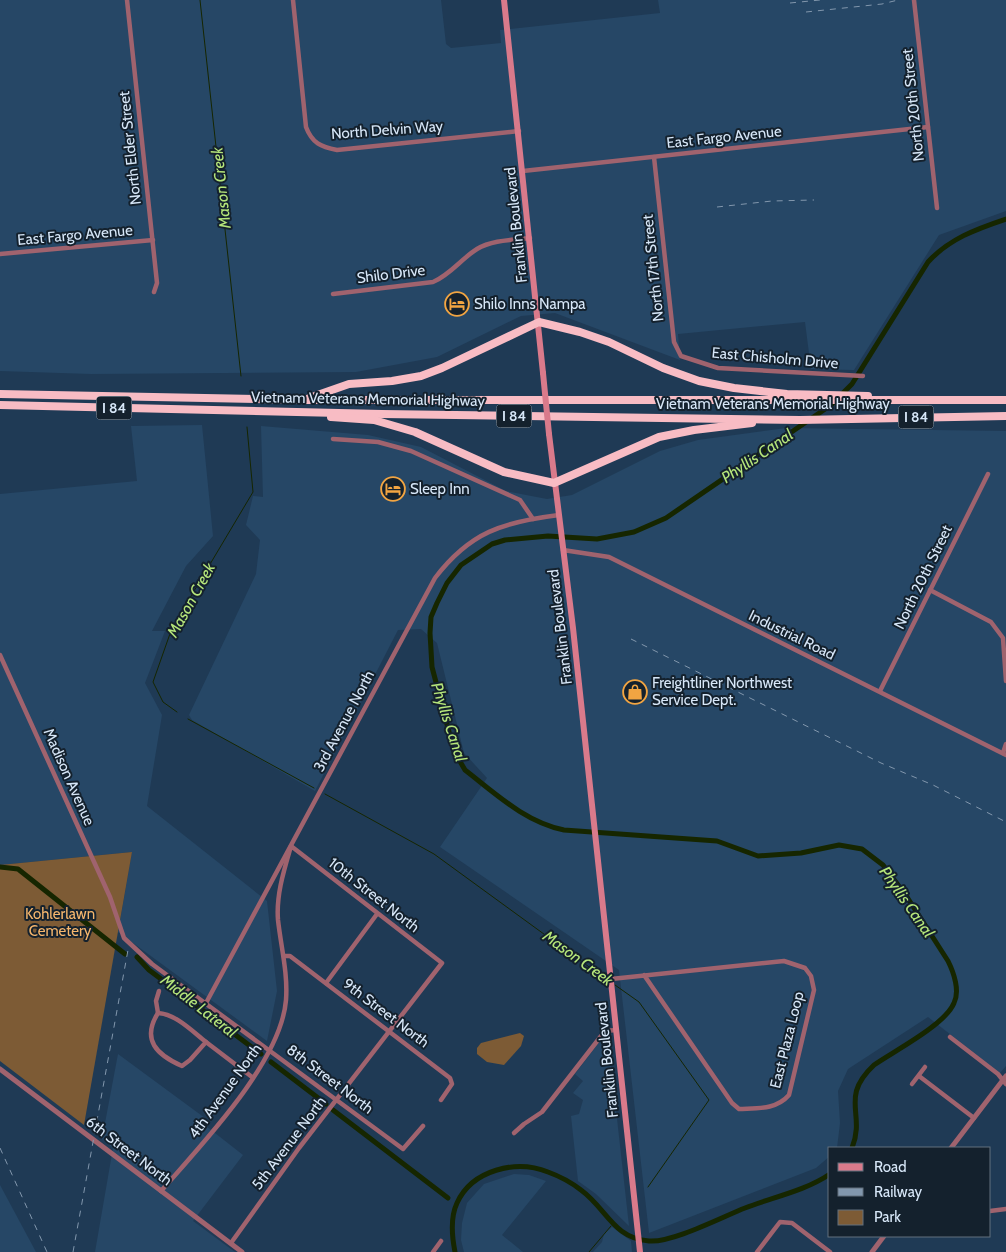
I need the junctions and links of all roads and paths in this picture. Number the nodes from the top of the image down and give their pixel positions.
1 (127, 0) edge
2 (293, 0) edge
3 (504, 0) edge
4 (914, 0) edge
5 (928, 127) junction
6 (519, 131) junction
7 (654, 157) junction
8 (523, 172) junction
9 (937, 208) dead end
10 (530, 238) junction
11 (153, 240) junction
12 (0, 254) edge
13 (154, 292) dead end
14 (333, 294) dead end
15 (539, 322) junction
16 (698, 363) joint
17 (863, 376) dead end
18 (0, 394) edge
19 (824, 398) junction
20 (302, 400) junction
21 (1006, 400) edge
22 (930, 401) junction
23 (0, 405) edge
24 (229, 410) junction
25 (1006, 416) edge
26 (800, 420) junction
27 (333, 439) dead end
28 (988, 474) dead end
29 (554, 483) junction
30 (559, 514) junction
31 (533, 519) junction
32 (563, 550) junction
33 (930, 590) junction
34 (1005, 644) edge
35 (0, 655) edge
36 (1006, 681) edge
37 (880, 692) junction
38 (1006, 744) edge
39 (1004, 754) edge
40 (291, 846) junction
41 (115, 909) joint
42 (377, 914) junction
43 (284, 956) junction
44 (442, 963) joint
45 (644, 975) junction
46 (610, 979) junction
47 (326, 983) junction
48 (159, 991) dead end
49 (206, 1003) junction
50 (158, 1013) junction
51 (616, 1030) junction
52 (390, 1031) junction
53 (950, 1037) dead end
54 (206, 1042) junction
55 (271, 1050) junction
56 (925, 1067) dead end
57 (0, 1069) edge
58 (919, 1076) junction
59 (252, 1078) junction
60 (1005, 1080) edge
61 (912, 1084) dead end
62 (337, 1100) junction
63 (440, 1100) dead end
64 (974, 1118) junction
65 (423, 1126) dead end
66 (514, 1134) dead end
67 (952, 1147) edge
68 (161, 1191) junction
69 (1006, 1209) edge
70 (991, 1211) edge
71 (883, 1237) edge
72 (441, 1241) dead end
73 (231, 1243) junction
74 (640, 1249) edge
75 (242, 1252) edge
76 (433, 1252) edge
77 (757, 1252) edge
78 (830, 1252) edge
79 (872, 1252) edge

1 - 11 street, North Elder Street
2 - 6 street, North Delvin Way
3 - 6 main road, Franklin Boulevard
4 - 5 street, North 20th Street
5 - 7 street, East Fargo Avenue
5 - 9 street, North 20th Street
6 - 8 main road, Franklin Boulevard
7 - 8 street, East Fargo Avenue
7 - 16 street, North 17th Street
8 - 10 main road, Franklin Boulevard
10 - 14 street, Shilo Drive
10 - 15 main road, Franklin Boulevard
11 - 12 street, East Fargo Avenue
11 - 13 street, North Elder Street
15 - 19 highway
15 - 20 highway
15 - 29 main road, Franklin Boulevard, bridge
16 - 17 street, East Chisholm Drive
18 - 20 highway, Vietnam Veterans Memorial Highway / I 84
19 - 20 highway, Vietnam Veterans Memorial Highway / I 84
19 - 22 highway, I 84
19 - 22 highway
21 - 22 highway, I 84
23 - 24 highway, Vietnam Veterans Memorial Highway / I 84
24 - 26 highway, Vietnam Veterans Memorial Highway / I 84
24 - 29 highway
25 - 26 highway, Vietnam Veterans Memorial Highway / I 84
26 - 29 highway
27 - 31 street
28 - 33 street, North 20th Street
29 - 30 main road, Franklin Boulevard
30 - 31 street, 3rd Avenue North
30 - 32 main road, Franklin Boulevard
31 - 40 street, 3rd Avenue North
32 - 37 street, Industrial Road
32 - 46 main road, Franklin Boulevard
33 - 34 street
33 - 37 street, North 20th Street
34 - 36 street
35 - 41 street, Madison Avenue
37 - 39 street, Industrial Road
38 - 39 street
40 - 42 street, 10th Street North
40 - 43 street, 4th Avenue North
40 - 49 street, 3rd Avenue North
41 - 49 street, 8th Street North
42 - 44 street, 10th Street North
42 - 47 street
43 - 47 street, 9th Street North
43 - 55 street, 4th Avenue North
44 - 52 street, 5th Avenue North
45 - 45 street, East Plaza Loop
45 - 46 street, East Plaza Loop
46 - 51 main road, Franklin Boulevard
47 - 52 street, 9th Street North
48 - 50 street
49 - 55 street, 8th Street North
50 - 54 street
50 - 54 street
51 - 66 street
51 - 74 main road, Franklin Boulevard
52 - 62 street, 5th Avenue North
52 - 63 street, 9th Street North
53 - 60 street
54 - 59 street
55 - 59 street, 4th Avenue North
55 - 62 street, 8th Street North
56 - 58 street
57 - 68 street, 6th Street North
58 - 61 street
58 - 64 street
59 - 68 street, 4th Avenue North
60 - 64 street
62 - 65 street, 8th Street North
62 - 73 street, 5th Avenue North
64 - 67 street
68 - 73 street, 6th Street North
69 - 70 street
71 - 79 street
72 - 76 street
73 - 75 street, 6th Street North
77 - 78 street

